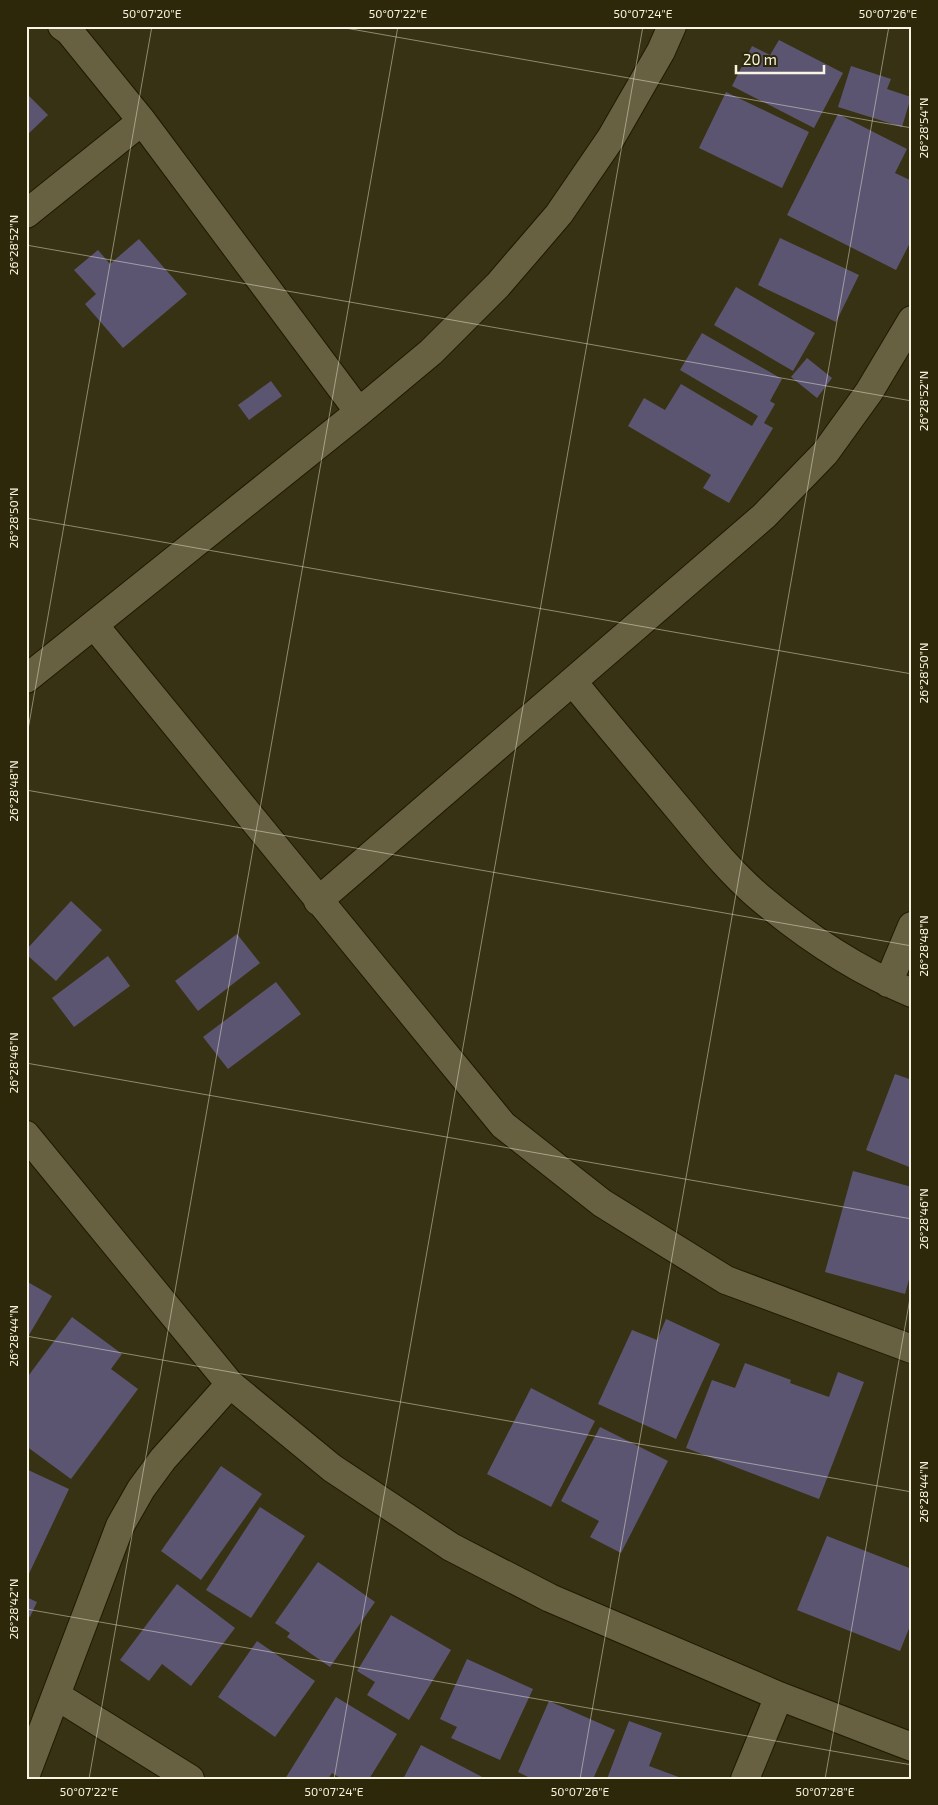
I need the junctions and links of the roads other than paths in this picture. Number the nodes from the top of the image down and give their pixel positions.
1 (62, 26) edge
2 (672, 26) edge
3 (142, 121) junction
4 (26, 214) edge
5 (912, 320) edge
6 (359, 412) junction
7 (94, 626) junction
8 (26, 679) edge
9 (572, 682) junction
10 (318, 901) junction
11 (912, 926) edge
12 (900, 988) edge
13 (27, 1137) edge
14 (912, 1349) edge
15 (230, 1384) junction
16 (57, 1696) junction
17 (779, 1696) junction
18 (912, 1747) edge
19 (26, 1774) edge
20 (190, 1779) edge
21 (745, 1779) edge

1 - 3 street
2 - 6 street
3 - 4 street
3 - 6 street
5 - 9 street
6 - 7 street
7 - 8 street
7 - 10 street
9 - 10 street
9 - 12 street
10 - 14 street
11 - 12 street
13 - 15 street
15 - 16 street
15 - 17 street
16 - 19 street
16 - 20 street
17 - 18 street
17 - 21 street

